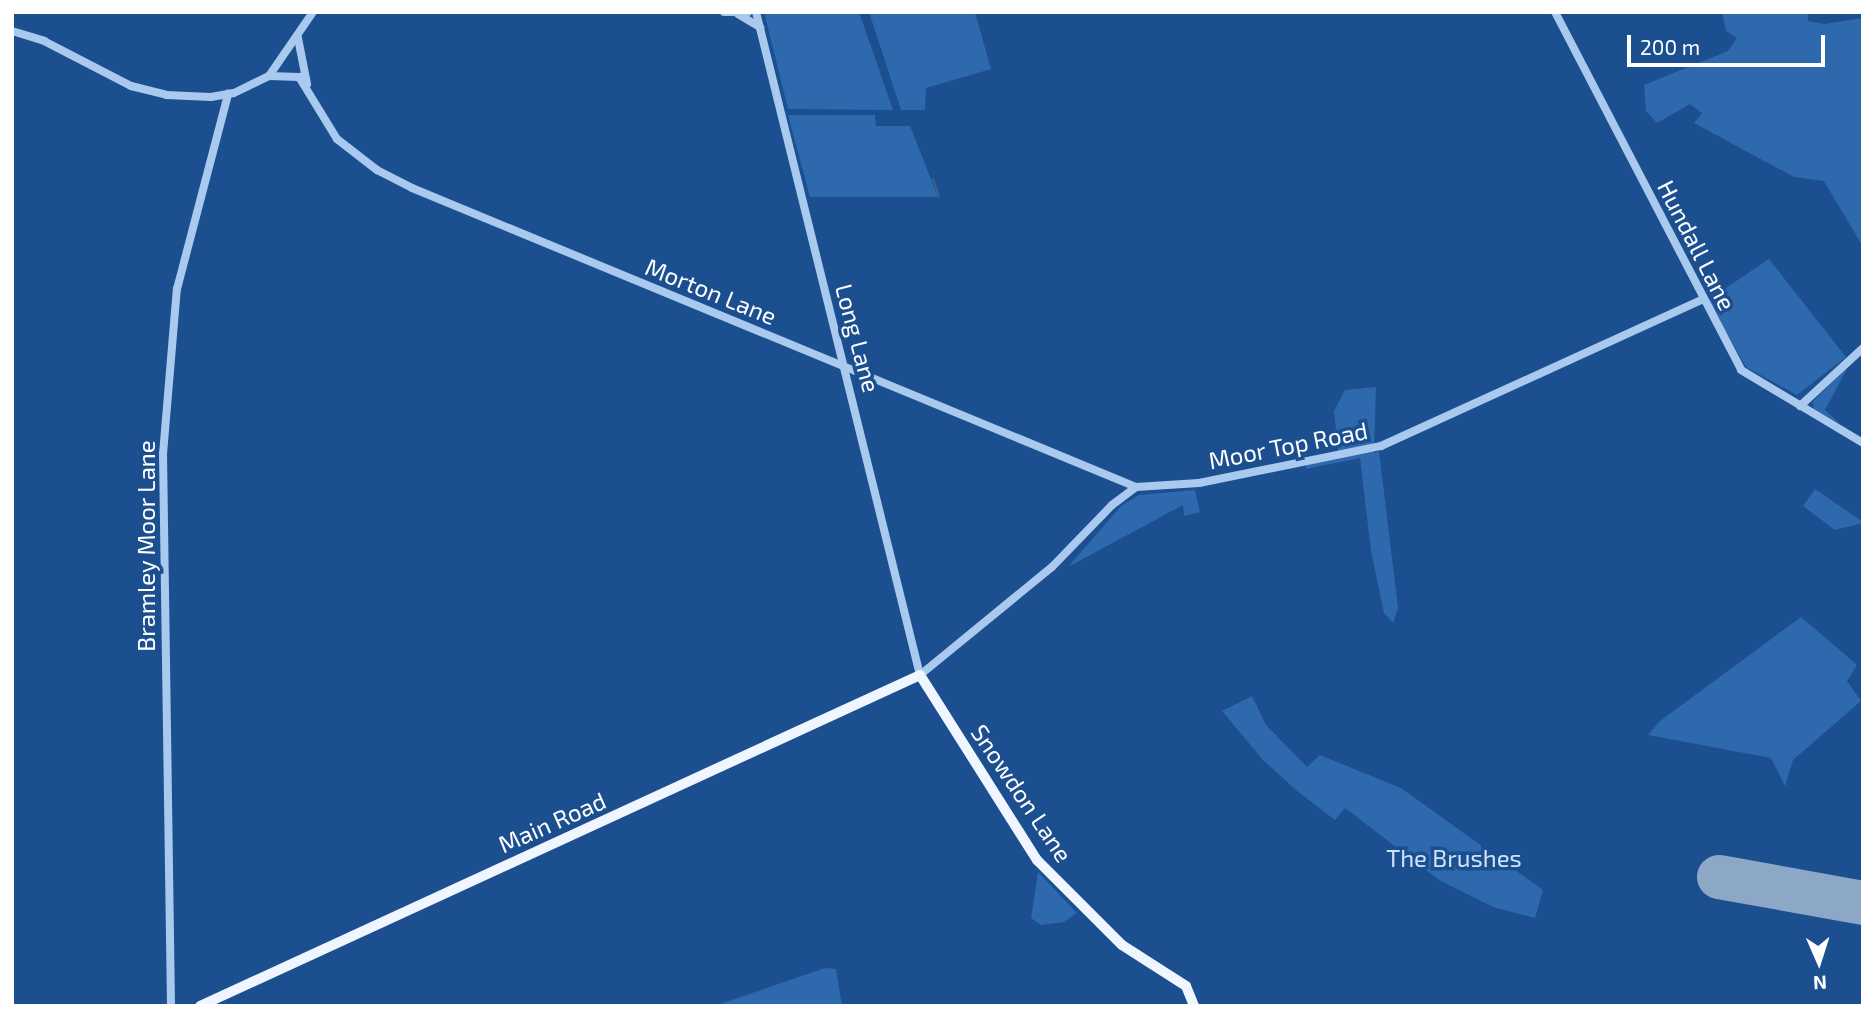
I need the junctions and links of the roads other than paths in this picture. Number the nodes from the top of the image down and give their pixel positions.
1 (313, 12) edge
2 (724, 12) edge
3 (748, 12) edge
4 (756, 12) edge
5 (1555, 12) edge
6 (738, 14) edge
7 (760, 27) junction
8 (12, 31) edge
9 (298, 38) junction
10 (269, 76) junction
11 (307, 84) junction
12 (228, 94) junction
13 (1703, 299) junction
14 (1863, 348) edge
15 (846, 365) junction
16 (1800, 406) junction
17 (1863, 443) edge
18 (1136, 487) junction
19 (920, 675) junction
20 (171, 1006) edge
21 (200, 1006) edge
22 (1195, 1006) edge

1 - 9 street
2 - 6 street
3 - 6 street
4 - 7 street, Long Lane
5 - 13 street, Hundall Lane
6 - 7 street
7 - 15 street, Long Lane
8 - 12 street
9 - 10 street
9 - 11 street, Morton Lane
10 - 11 street
10 - 12 street
11 - 15 street, Morton Lane
12 - 20 street, Bramley Moor Lane
13 - 16 street, Hundall Lane
13 - 18 street, Moor Top Road
14 - 16 street
15 - 18 street, Morton Lane
15 - 19 street, Long Lane
16 - 17 street, Hundall Lane
18 - 19 street
19 - 21 main road, Main Road
19 - 22 main road, Snowdon Lane

